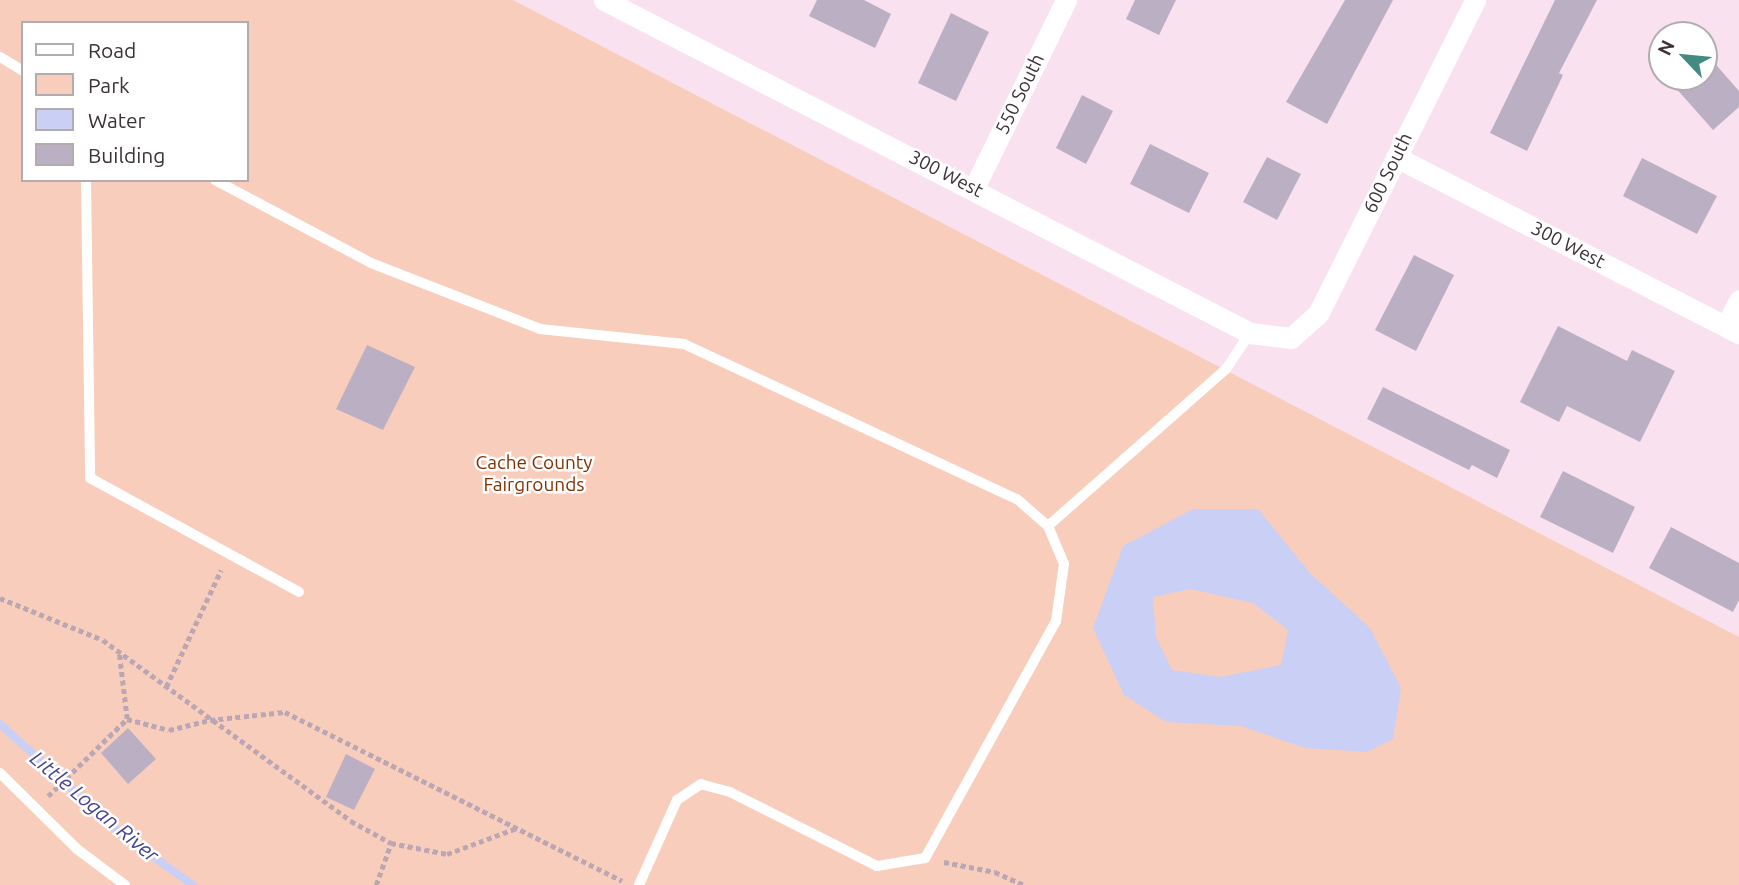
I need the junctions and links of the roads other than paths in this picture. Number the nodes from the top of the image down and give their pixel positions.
1 (604, 0) edge
2 (1066, 0) edge
3 (1475, 0) edge
4 (639, 8) edge
5 (0, 57) edge
6 (21, 70) edge
7 (1396, 157) junction
8 (86, 182) edge
9 (219, 182) edge
10 (974, 188) junction
11 (1739, 300) edge
12 (1732, 330) edge
13 (1250, 333) junction
14 (1291, 338) joint
15 (1048, 526) junction
16 (299, 592) dead end
17 (0, 773) edge
18 (125, 885) edge
19 (639, 885) edge

1 - 4 street, 300 West
2 - 10 street, 550 South
3 - 7 street, 600 South
4 - 10 street, 300 West
5 - 6 lane
7 - 12 street, 300 West
7 - 14 street, 600 South
8 - 16 lane
9 - 15 lane
10 - 13 street, 300 West
11 - 12 street
13 - 14 street, 300 West
13 - 15 lane
15 - 19 lane
17 - 18 lane

